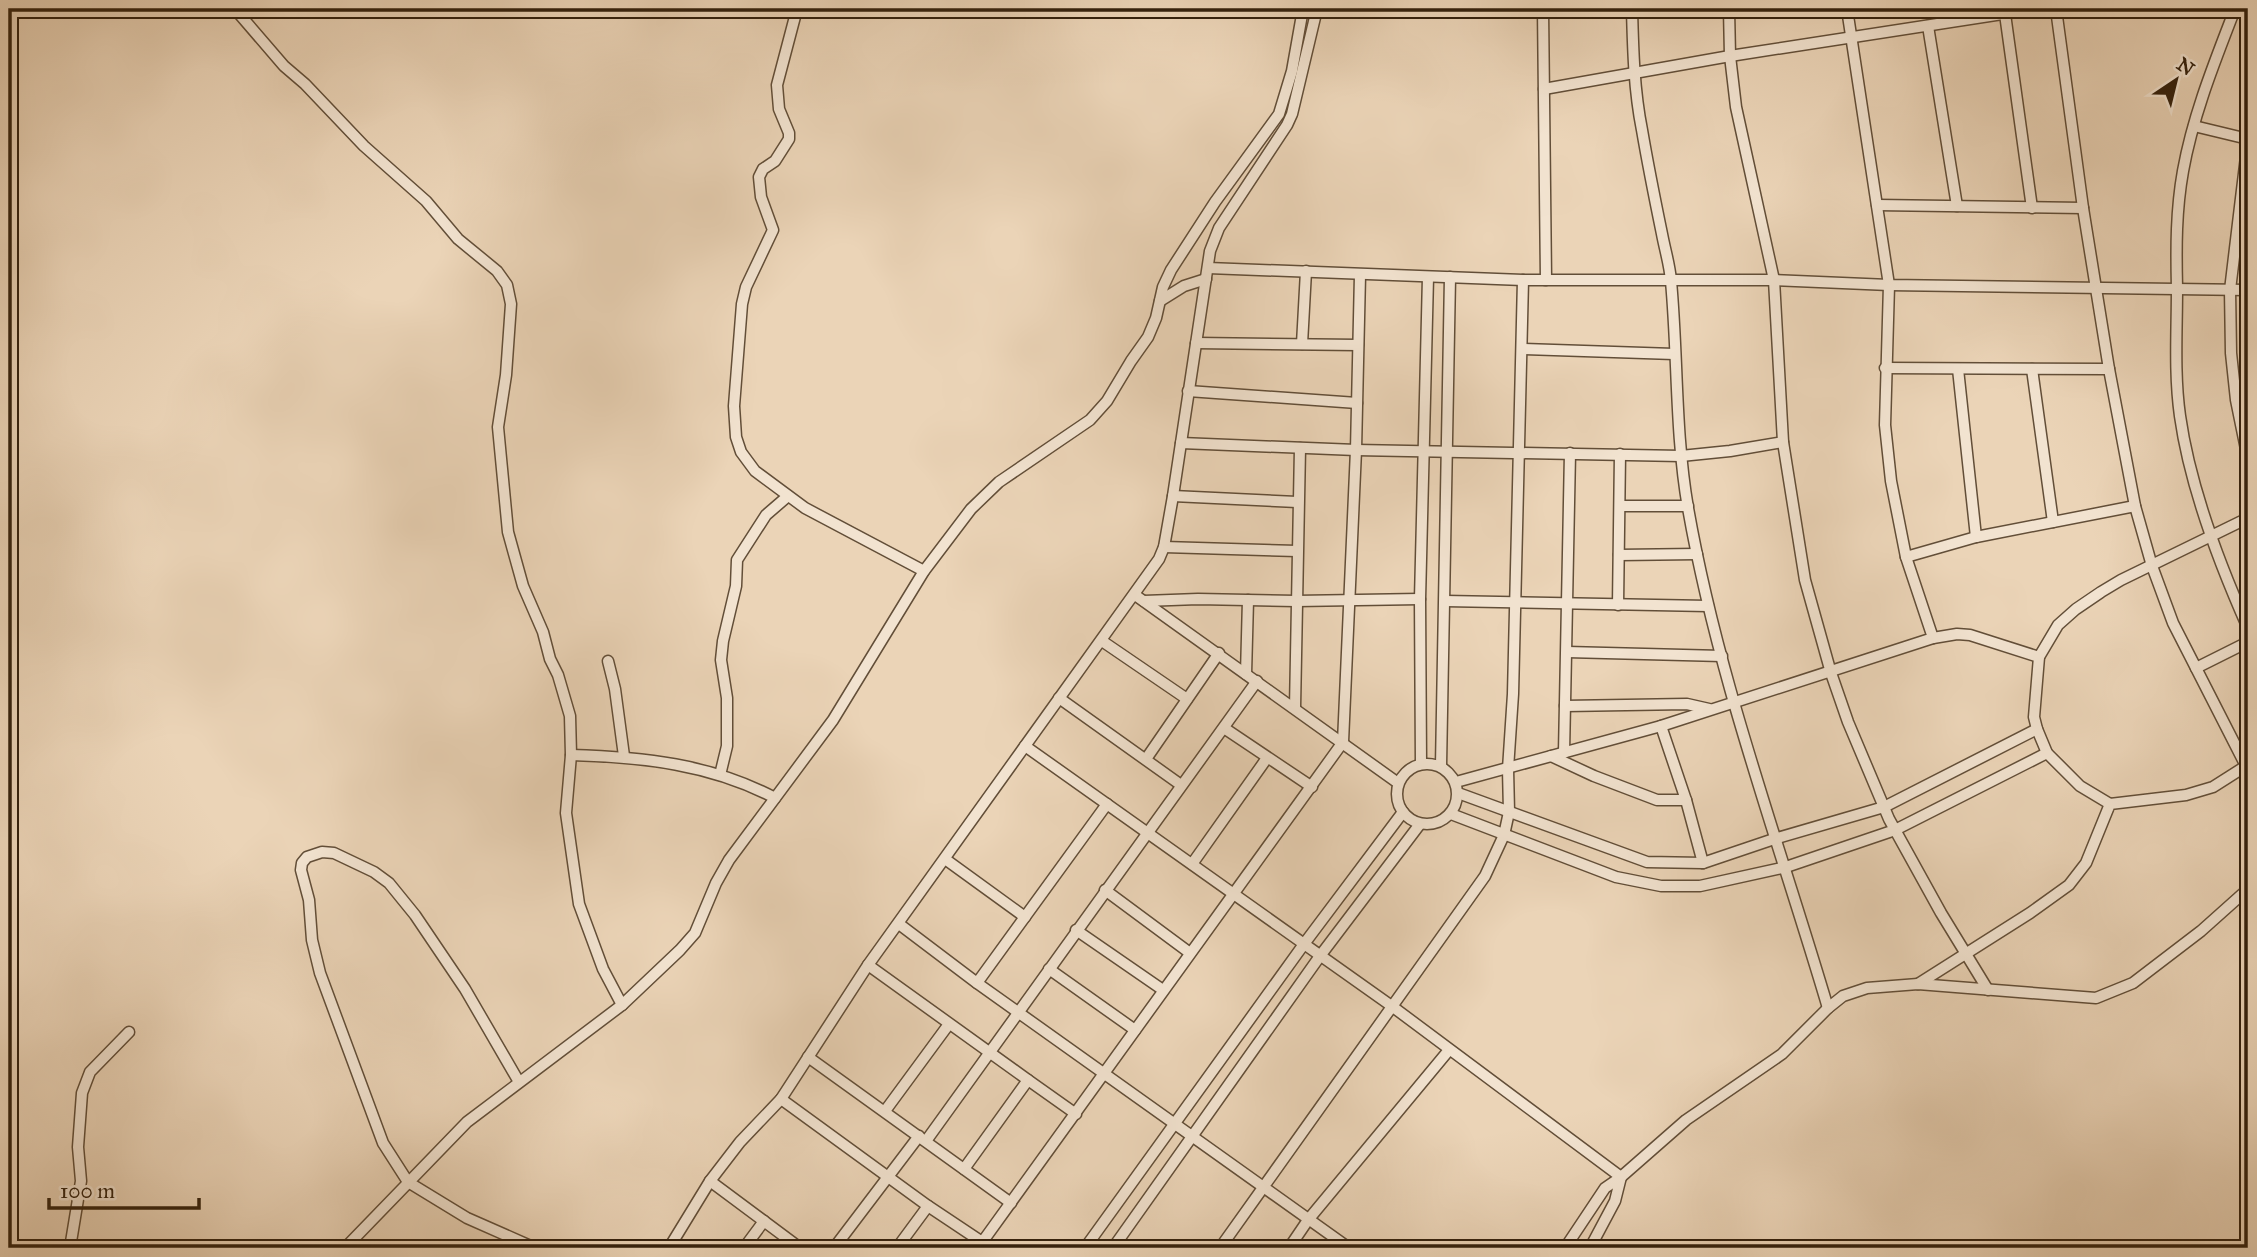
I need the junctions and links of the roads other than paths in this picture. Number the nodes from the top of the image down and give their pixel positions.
1 (235, 9) edge
2 (797, 9) edge
3 (1303, 9) edge
4 (1317, 9) edge
5 (1543, 9) edge
6 (1632, 9) edge
7 (1729, 9) edge
8 (1847, 9) edge
9 (2035, 9) edge
10 (2056, 9) edge
11 (2235, 9) edge
12 (2005, 14) junction
13 (1927, 26) junction
14 (1851, 37) junction
15 (1730, 56) junction
16 (1634, 72) junction
17 (1544, 89) junction
18 (2194, 126) junction
19 (2248, 139) edge
20 (1877, 205) junction
21 (1957, 206) junction
22 (2032, 208) junction
23 (2082, 208) junction
24 (1306, 271) junction
25 (1207, 273) junction
26 (1360, 275) junction
27 (1450, 277) junction
28 (1428, 278) junction
29 (1523, 280) junction
30 (1546, 280) junction
31 (1671, 280) junction
32 (1774, 280) junction
33 (1889, 285) junction
34 (2097, 289) junction
35 (2177, 290) junction
36 (2230, 290) junction
37 (2248, 290) edge
38 (1160, 301) junction
39 (1196, 343) junction
40 (1302, 344) junction
41 (1357, 345) junction
42 (1522, 349) junction
43 (1674, 354) junction
44 (1885, 368) junction
45 (1958, 369) junction
46 (2032, 369) junction
47 (2109, 369) junction
48 (1188, 391) junction
49 (1357, 403) junction
50 (1783, 442) junction
51 (1181, 443) junction
52 (1300, 448) junction
53 (1356, 450) junction
54 (1425, 451) junction
55 (1446, 451) junction
56 (1519, 452) junction
57 (1570, 453) junction
58 (1620, 454) junction
59 (1681, 456) junction
60 (2248, 459) edge
61 (788, 496) junction
62 (1173, 496) junction
63 (1297, 502) junction
64 (1621, 506) junction
65 (1688, 506) junction
66 (2134, 506) junction
67 (2248, 518) edge
68 (2053, 522) junction
69 (2213, 536) junction
70 (1976, 537) junction
71 (1164, 547) junction
72 (1297, 551) junction
73 (1697, 554) junction
74 (1619, 555) junction
75 (1906, 557) junction
76 (2152, 566) junction
77 (924, 571) junction
78 (1139, 598) junction
79 (1420, 599) junction
80 (1248, 600) junction
81 (1348, 600) junction
82 (1296, 601) junction
83 (1445, 601) junction
84 (1516, 601) junction
85 (1618, 604) junction
86 (1568, 605) junction
87 (1708, 606) junction
88 (2248, 628) edge
89 (1933, 638) junction
90 (1102, 641) junction
91 (2248, 642) edge
92 (1567, 652) junction
93 (1219, 653) junction
94 (1722, 656) junction
95 (2039, 657) junction
96 (608, 661) dead end
97 (2196, 668) junction
98 (1831, 673) junction
99 (1246, 674) junction
100 (1256, 681) junction
101 (1059, 698) junction
102 (1187, 699) junction
103 (1734, 702) junction
104 (1565, 706) junction
105 (1295, 708) junction
106 (1710, 710) junction
107 (1661, 726) junction
108 (1224, 728) junction
109 (2036, 729) junction
110 (1343, 742) junction
111 (1025, 746) junction
112 (1564, 753) junction
113 (2047, 753) junction
114 (571, 755) junction
115 (624, 756) junction
116 (1550, 756) junction
117 (1146, 758) junction
118 (1267, 758) junction
119 (1420, 764) junction
120 (1441, 766) junction
121 (2247, 767) edge
122 (1508, 768) junction
123 (720, 775) junction
124 (1398, 783) junction
125 (1181, 785) junction
126 (1312, 787) junction
127 (1457, 788) junction
128 (775, 798) junction
129 (1686, 800) junction
130 (1107, 804) junction
131 (2110, 804) junction
132 (1884, 807) junction
133 (1403, 812) junction
134 (1508, 812) junction
135 (1451, 814) junction
136 (1420, 824) junction
137 (1895, 830) junction
138 (1149, 832) junction
139 (1504, 835) junction
140 (1773, 839) junction
141 (944, 859) junction
142 (1703, 863) junction
143 (1192, 864) junction
144 (1786, 867) junction
145 (1105, 890) junction
146 (2248, 890) edge
147 (1233, 893) junction
148 (1025, 917) junction
149 (899, 924) junction
150 (1076, 930) junction
151 (1304, 944) junction
152 (1190, 953) junction
153 (1965, 955) junction
154 (1320, 956) junction
155 (868, 965) junction
156 (1049, 969) junction
157 (978, 983) junction
158 (1918, 984) junction
159 (1163, 990) junction
160 (1988, 990) junction
161 (622, 1004) junction
162 (1393, 1007) junction
163 (1828, 1008) junction
164 (1017, 1012) junction
165 (949, 1024) junction
166 (1135, 1030) junction
167 (129, 1032) dead end
168 (1449, 1049) junction
169 (988, 1053) junction
170 (808, 1057) junction
171 (1105, 1074) junction
172 (1028, 1080) junction
173 (519, 1082) junction
174 (781, 1099) junction
175 (885, 1111) junction
176 (1076, 1114) junction
177 (1173, 1124) junction
178 (1192, 1137) junction
179 (923, 1139) junction
180 (964, 1169) junction
181 (889, 1176) junction
182 (1620, 1177) junction
183 (710, 1181) junction
184 (408, 1182) junction
185 (1264, 1189) junction
186 (1011, 1203) junction
187 (928, 1206) junction
188 (1308, 1220) junction
189 (764, 1221) junction
190 (984, 1246) edge
191 (70, 1248) edge
192 (345, 1248) edge
193 (535, 1248) edge
194 (669, 1248) edge
195 (744, 1248) edge
196 (800, 1248) edge
197 (835, 1248) edge
198 (897, 1248) edge
199 (1085, 1248) edge
200 (1113, 1248) edge
201 (1220, 1248) edge
202 (1289, 1248) edge
203 (1347, 1248) edge
204 (1565, 1248) edge
205 (1590, 1248) edge

1 - 114 street
2 - 61 street
3 - 38 street
4 - 25 street
5 - 17 street
6 - 16 street
7 - 15 street
8 - 14 street
9 - 12 street
10 - 23 street
11 - 18 street
12 - 13 street
12 - 22 street
13 - 14 street
13 - 21 street
14 - 15 street
14 - 20 street
15 - 16 street
15 - 32 street
16 - 17 street
16 - 31 street
17 - 30 street
18 - 19 street
18 - 35 street
19 - 36 street
20 - 21 street
20 - 33 street
21 - 22 street
22 - 23 street
23 - 34 street
24 - 25 street
24 - 26 street
24 - 40 street
25 - 38 street
25 - 39 street
26 - 28 street
26 - 41 street
27 - 28 street
27 - 29 street
27 - 55 street
28 - 54 street
29 - 30 street
29 - 42 street
30 - 31 street
31 - 32 street
31 - 43 street
32 - 33 street
32 - 50 street
33 - 34 street
33 - 44 street
34 - 35 street
34 - 47 street
35 - 36 street
35 - 69 street
36 - 37 street
36 - 60 street
38 - 77 street
39 - 40 street
39 - 48 street
40 - 41 street
41 - 49 street
42 - 43 street
42 - 56 street
43 - 59 street
44 - 45 street
44 - 75 street
45 - 46 street
45 - 70 street
46 - 47 street
46 - 68 street
47 - 66 street
48 - 49 street
48 - 51 street
49 - 53 street
50 - 59 street
50 - 98 street
51 - 52 street
51 - 62 street
52 - 53 street
52 - 63 street
53 - 54 street
53 - 81 street
54 - 55 street
54 - 79 street
55 - 56 street
55 - 83 street
56 - 57 street
56 - 84 street
57 - 58 street
57 - 86 street
58 - 59 street
58 - 64 street
59 - 65 street
61 - 77 street
61 - 123 street
62 - 63 street
62 - 71 street
63 - 72 street
64 - 65 street
64 - 74 street
65 - 73 street
66 - 68 street
66 - 76 street
67 - 69 street
68 - 70 street
69 - 76 street
69 - 88 street
70 - 75 street
71 - 72 street
71 - 78 street
72 - 82 street
73 - 74 street
73 - 87 street
74 - 85 street
75 - 89 street
76 - 95 street
76 - 97 street
77 - 128 street
78 - 80 street
78 - 90 street
78 - 93 street
79 - 81 street
79 - 119 street
80 - 82 street
80 - 99 street
81 - 82 street
81 - 110 street
82 - 105 street
83 - 84 street
83 - 120 street
84 - 86 street
84 - 122 street
85 - 86 street
85 - 87 street
86 - 92 street
87 - 94 street
89 - 95 street
89 - 98 street
90 - 101 street
90 - 102 street
91 - 97 street
92 - 94 street
92 - 104 street
93 - 99 street
93 - 102 street
94 - 103 street
95 - 109 street
96 - 115 street
97 - 121 street
98 - 103 street
98 - 132 street
99 - 100 street
100 - 105 street
100 - 108 street
101 - 111 street
101 - 117 street
102 - 117 street
103 - 106 street
103 - 140 street
104 - 106 street
104 - 112 street
105 - 110 street
106 - 107 street
107 - 112 street
107 - 129 street
108 - 118 street
108 - 125 street
109 - 113 street
109 - 132 street
110 - 124 street
110 - 126 street
111 - 130 street
111 - 141 street
112 - 116 street
113 - 131 street
113 - 137 street
114 - 115 street
114 - 161 street
115 - 123 street
116 - 122 street
116 - 129 street
117 - 125 street
118 - 126 street
118 - 143 street
119 - 120 street
119 - 124 street
120 - 127 street
121 - 131 street
122 - 127 street
122 - 134 street
123 - 128 street
124 - 133 street
125 - 138 street
126 - 147 street
127 - 134 street
127 - 135 street
128 - 161 street
129 - 142 street
130 - 138 street
130 - 148 street
131 - 153 street
132 - 137 street
132 - 140 street
133 - 136 street
133 - 151 street
134 - 139 street
134 - 142 street
135 - 136 street
135 - 139 street
136 - 154 street
137 - 144 street
137 - 153 street
138 - 143 street
138 - 145 street
139 - 144 street
139 - 162 street
140 - 142 street
140 - 144 street
141 - 148 street
141 - 149 street
143 - 147 street
144 - 163 street
145 - 150 street
145 - 152 street
146 - 160 street
147 - 151 street
147 - 152 street
148 - 157 street
149 - 155 street
149 - 157 street
150 - 156 street
150 - 159 street
151 - 154 street
151 - 177 street
152 - 159 street
153 - 158 street
153 - 160 street
154 - 162 street
154 - 178 street
155 - 165 street
155 - 170 street
156 - 164 street
156 - 166 street
157 - 164 street
158 - 160 street
158 - 163 street
159 - 166 street
161 - 173 street
162 - 168 street
162 - 185 street
163 - 182 street
164 - 169 street
164 - 171 street
165 - 169 street
165 - 175 street
166 - 171 street
167 - 191 street
168 - 182 street
168 - 188 street
169 - 172 street
169 - 179 street
170 - 174 street
170 - 175 street
171 - 176 street
171 - 177 street
172 - 176 street
172 - 180 street
173 - 184 street
173 - 184 street
174 - 181 street
174 - 183 street
175 - 179 street
176 - 186 street
177 - 178 street
177 - 199 street
178 - 185 street
178 - 200 street
179 - 180 street
179 - 181 street
180 - 186 street
181 - 187 street
181 - 197 street
182 - 204 street
182 - 205 street
183 - 189 street
183 - 194 street
184 - 192 street
184 - 193 street
185 - 188 street
185 - 201 street
186 - 190 street
187 - 190 street
187 - 198 street
188 - 202 street
188 - 203 street
189 - 195 street
189 - 196 street

